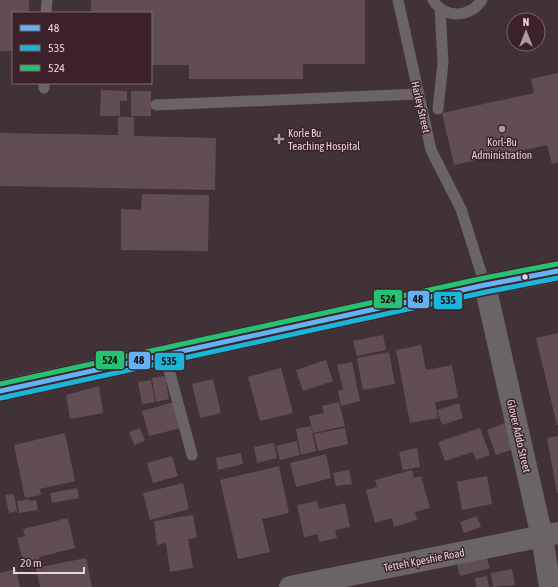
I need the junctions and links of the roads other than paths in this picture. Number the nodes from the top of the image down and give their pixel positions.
1 (47, 0) edge
2 (398, 0) edge
3 (482, 0) edge
4 (437, 4) edge
5 (46, 12) edge
6 (418, 94) junction
7 (156, 104) dead end
8 (438, 109) dead end
9 (449, 168) dead end
10 (461, 209) junction
11 (558, 271) edge
12 (485, 285) junction
13 (165, 355) junction
14 (0, 391) edge
15 (192, 455) dead end
16 (550, 535) edge
17 (290, 587) edge
18 (550, 587) edge

1 - 5 lane
2 - 6 lane, Harley Street
3 - 4 lane, Harley Street
4 - 8 lane, Harley Street
6 - 7 lane
6 - 10 lane, Harley Street
9 - 10 lane, Harley Street
10 - 12 lane, Harley Street
11 - 12 main road
12 - 13 main road
12 - 16 street, Glover Addo Street
13 - 14 main road
13 - 15 lane
16 - 17 street, Tetteh Kpeshie Road
16 - 18 street, Glover Addo Street

